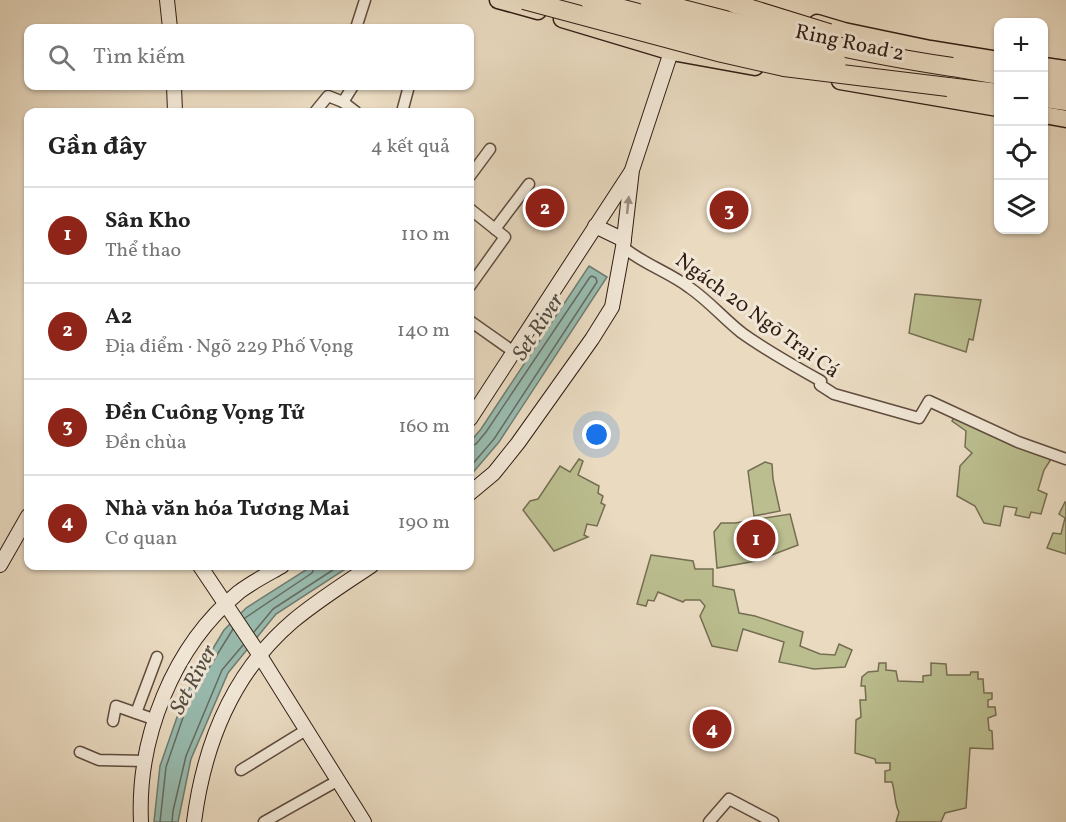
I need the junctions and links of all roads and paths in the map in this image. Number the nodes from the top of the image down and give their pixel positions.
1 (167, 0) edge
2 (364, 0) edge
3 (524, 0) edge
4 (576, 0) edge
5 (649, 0) edge
6 (685, 0) edge
7 (695, 0) edge
8 (720, 0) edge
9 (750, 0) edge
10 (502, 1) edge
11 (170, 24) edge
12 (357, 24) edge
13 (831, 28) junction
14 (677, 29) junction
15 (672, 52) junction
16 (994, 59) edge
17 (952, 67) junction
18 (1048, 67) edge
19 (1066, 69) edge
20 (994, 74) edge
21 (835, 80) junction
22 (1048, 83) edge
23 (1066, 85) edge
24 (948, 87) junction
25 (174, 90) edge
26 (350, 90) edge
27 (408, 90) edge
28 (994, 92) edge
29 (1048, 99) edge
30 (1066, 101) edge
31 (343, 102) junction
32 (994, 107) edge
33 (176, 108) edge
34 (318, 108) edge
35 (351, 108) edge
36 (403, 108) edge
37 (1048, 116) edge
38 (1066, 119) edge
39 (490, 149) dead end
40 (632, 170) junction
41 (474, 171) edge
42 (528, 184) dead end
43 (474, 212) edge
44 (595, 226) junction
45 (495, 229) junction
46 (624, 243) junction
47 (474, 280) edge
48 (474, 324) edge
49 (514, 352) junction
50 (474, 413) edge
51 (1066, 459) edge
52 (474, 490) edge
53 (24, 523) edge
54 (0, 565) edge
55 (203, 570) edge
56 (275, 570) edge
57 (365, 570) edge
58 (228, 610) junction
59 (258, 653) junction
60 (157, 657) dead end
61 (136, 713) junction
62 (156, 720) junction
63 (112, 721) dead end
64 (306, 730) junction
65 (80, 752) dead end
66 (145, 761) junction
67 (241, 770) dead end
68 (337, 781) junction
69 (141, 822) edge
70 (194, 822) edge
71 (264, 822) edge
72 (364, 822) edge
73 (709, 822) edge
74 (773, 822) edge

1 - 11 street
2 - 12 street
3 - 24 highway, bridge
4 - 14 main road
4 - 24 highway, Ring Road 2, bridge
5 - 17 highway, Ring Road 2, bridge
6 - 14 street
7 - 13 main road
8 - 17 highway, bridge
9 - 13 main road
10 - 15 main road
13 - 16 main road
14 - 15 street
14 - 21 main road
15 - 21 main road
15 - 40 street
17 - 20 highway, Ring Road 2
18 - 19 main road
21 - 32 main road
22 - 23 highway
24 - 28 highway, Ring Road 2
25 - 33 street
26 - 31 street
27 - 36 street
29 - 30 highway
31 - 34 street
31 - 35 street
37 - 38 main road
39 - 41 street
40 - 44 street
46 -> 40 street
42 - 45 street
43 - 45 street
44 - 46 street
44 - 49 street
45 - 47 street
46 - 51 street, Ngách 20 Ngõ Trại Cá
46 - 52 street
48 - 49 street
49 - 50 street
53 - 54 street
55 - 58 street
56 - 58 street
57 - 59 street
58 - 59 street
58 - 62 street
59 - 64 street
59 - 70 street
60 - 61 street
61 - 62 street
61 - 63 street
62 - 66 street
64 - 67 street
64 - 68 street
65 - 66 street
66 - 69 street
68 - 71 street
68 - 72 street
73 - 74 street

